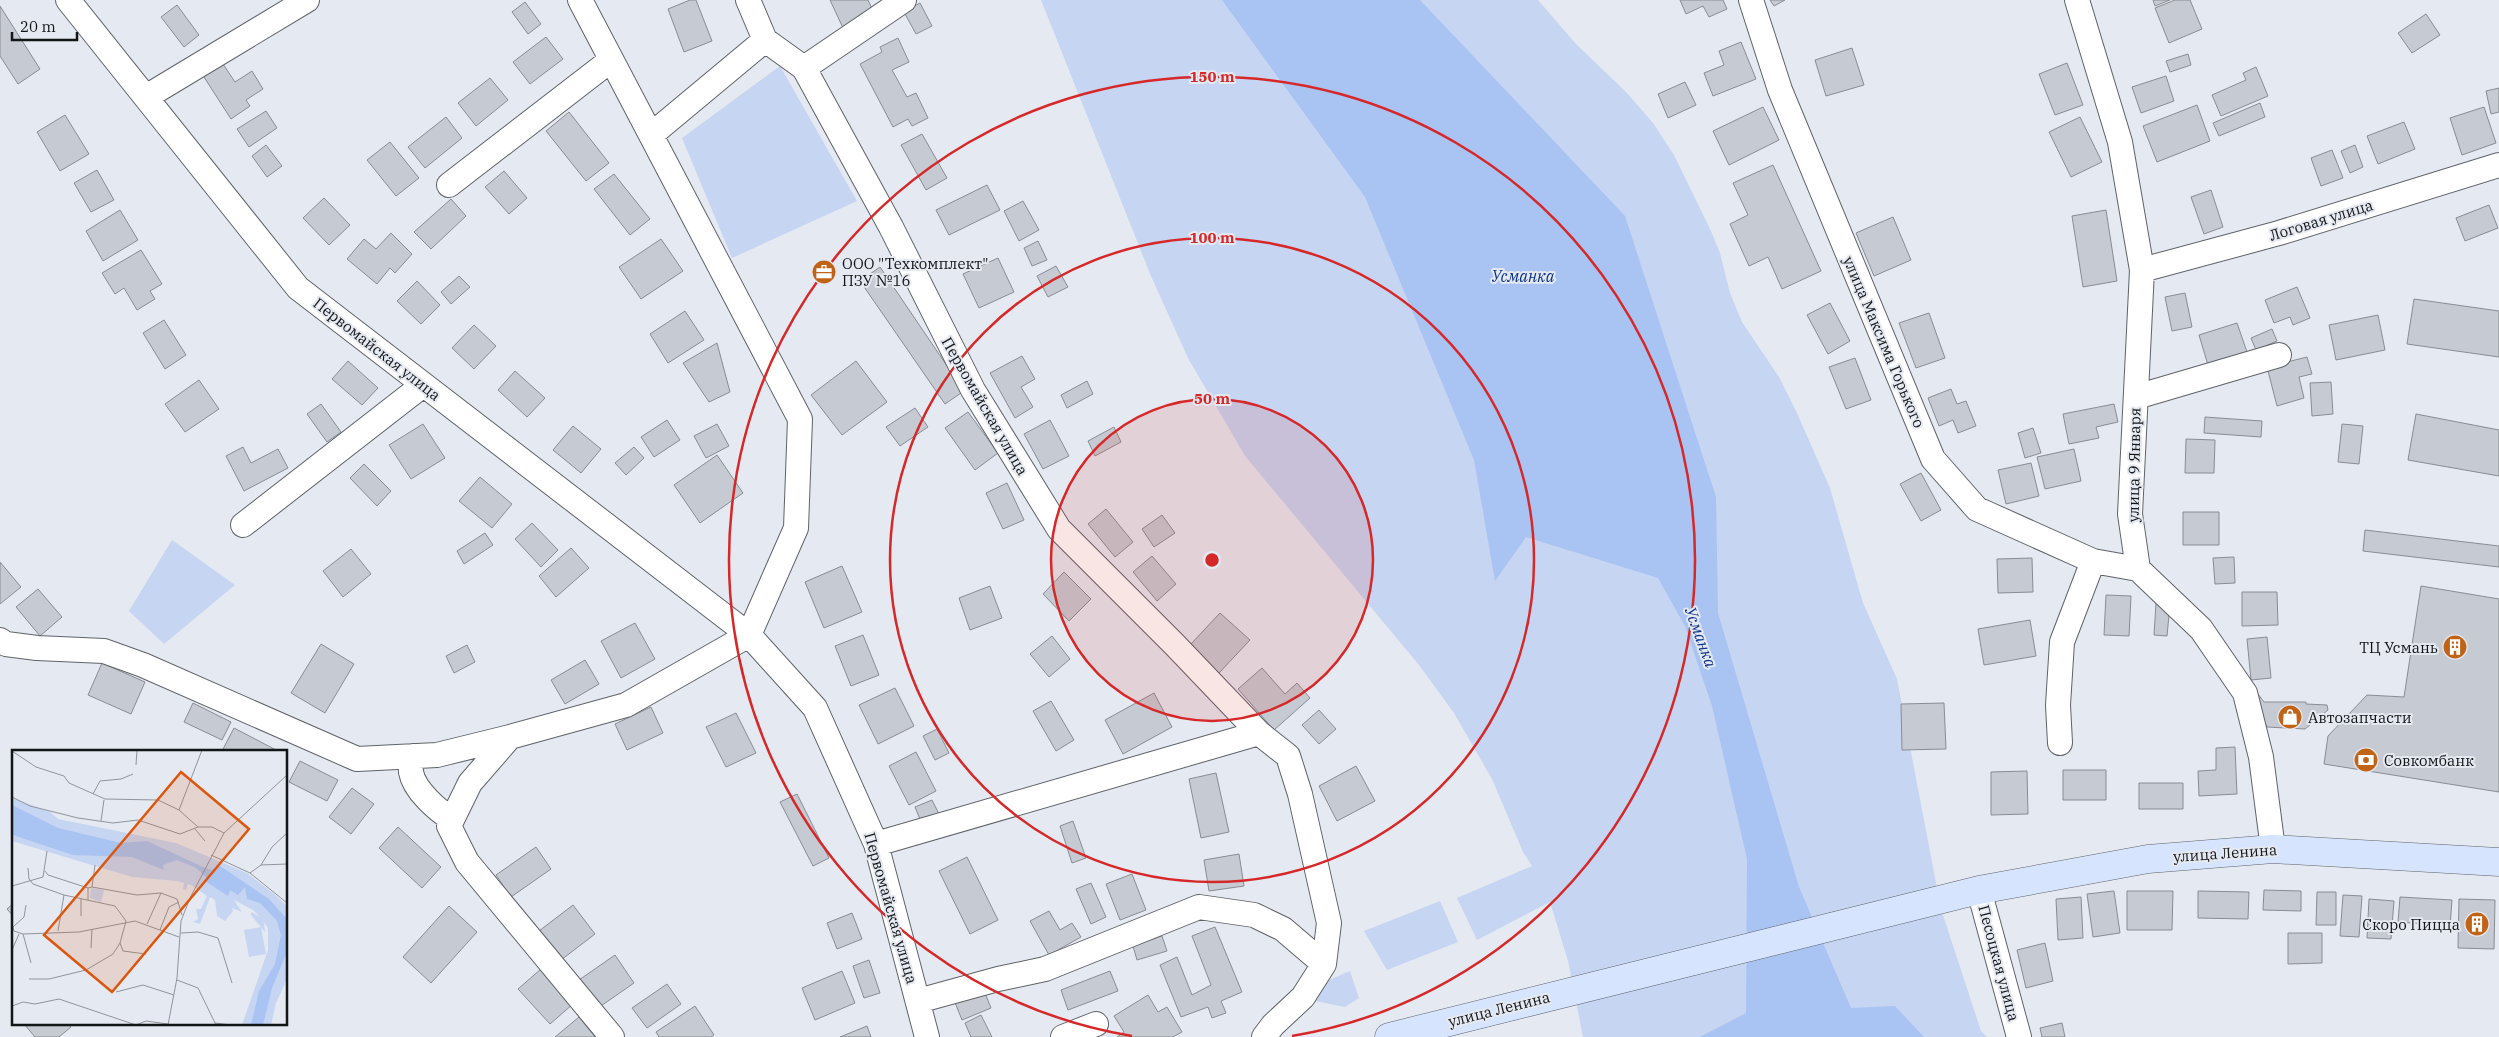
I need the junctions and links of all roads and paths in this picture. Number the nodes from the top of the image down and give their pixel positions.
1 (68, 0) edge
2 (307, 0) edge
3 (580, 0) edge
4 (748, 0) edge
5 (904, 0) edge
6 (1751, 0) edge
7 (2077, 0) edge
8 (765, 40) junction
9 (612, 60) junction
10 (804, 68) junction
11 (146, 97) junction
12 (651, 135) junction
13 (2499, 165) edge
14 (449, 184) dead end
15 (2142, 270) junction
16 (2279, 355) dead end
17 (423, 385) junction
18 (2136, 397) junction
19 (243, 525) dead end
20 (2093, 561) junction
21 (2138, 569) junction
22 (749, 635) junction
23 (0, 640) edge
24 (1259, 734) junction
25 (510, 737) junction
26 (2060, 743) dead end
27 (413, 756) junction
28 (452, 819) junction
29 (876, 844) junction
30 (2273, 849) junction
31 (2499, 862) edge
32 (1967, 893) junction
33 (1324, 964) junction
34 (918, 1002) junction
35 (1096, 1024) dead end
36 (612, 1037) edge
37 (927, 1037) edge
38 (1063, 1037) edge
39 (1264, 1037) edge
40 (1390, 1037) edge
41 (2019, 1037) edge

1 - 11 street, Первомайская улица
2 - 11 street
3 - 9 street
4 - 8 street
5 - 10 street
6 - 20 street, улица Максима Горького
7 - 15 street, улица 9 Января
8 - 10 street, Первомайская улица
8 - 12 street
9 - 12 street
9 - 14 street
10 - 24 street, Первомайская улица
11 - 17 street, Первомайская улица
12 - 22 street
13 - 15 street, Логовая улица
15 - 18 street, улица 9 Января
16 - 18 street, улица 9 Января
17 - 19 street
17 - 22 street, Первомайская улица
18 - 21 street, улица 9 Января
20 - 21 street, улица Максима Горького
20 - 26 street
21 - 30 street
22 - 25 street
22 - 29 street, Первомайская улица
23 - 27 street
24 - 29 street
24 - 33 street, Первомайская улица
25 - 27 street
25 - 28 street
27 - 28 street
28 - 36 street
29 - 34 street, Первомайская улица
30 - 31 main road, улица Ленина
30 - 32 main road, улица Ленина
32 - 40 main road, улица Ленина
32 - 41 street, Песоцкая улица
33 - 34 street
33 - 39 street
34 - 37 street, Первомайская улица
35 - 38 street

